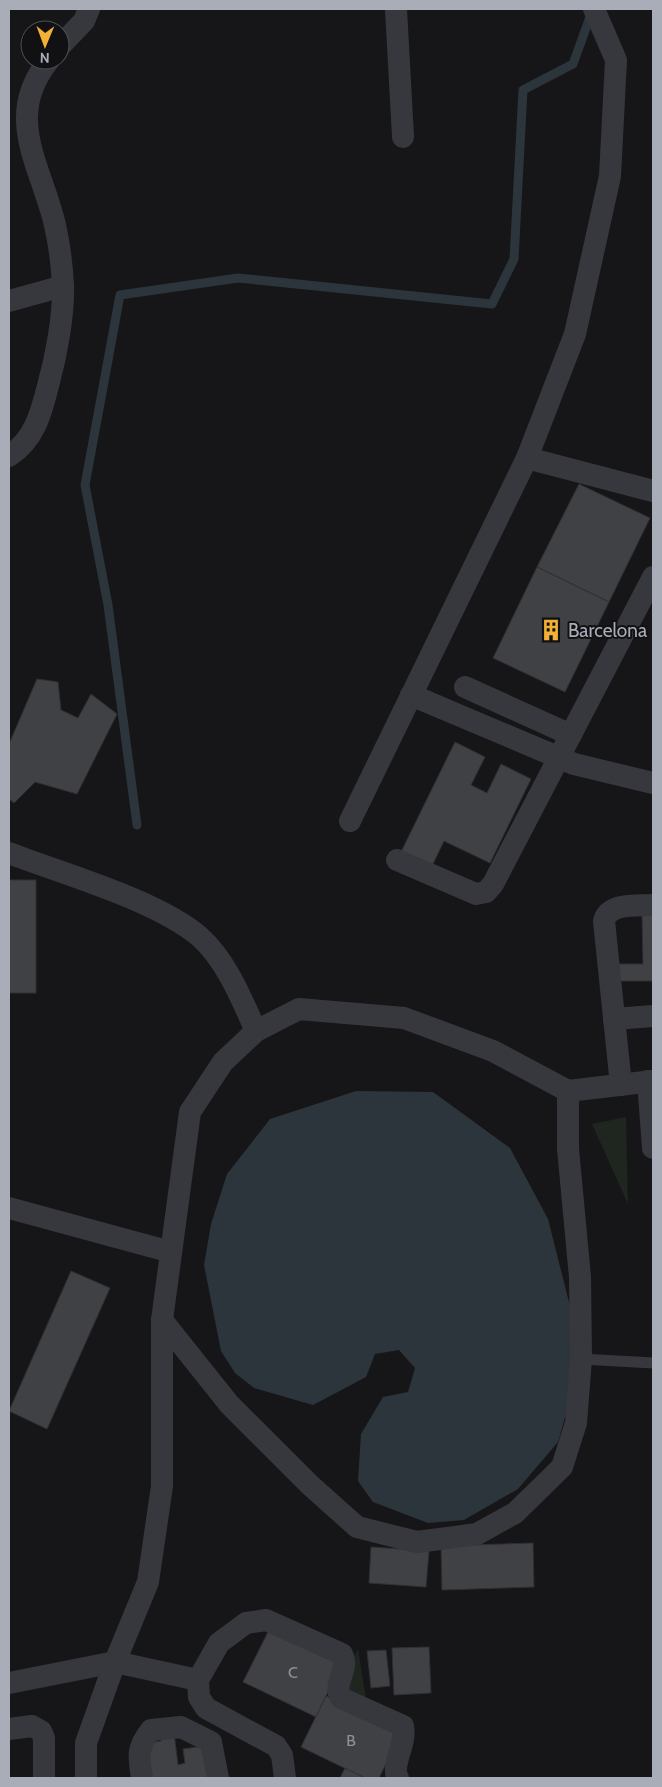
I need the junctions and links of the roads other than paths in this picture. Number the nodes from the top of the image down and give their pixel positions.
1 (89, 9) edge
2 (396, 9) edge
3 (594, 9) edge
4 (70, 36) edge
5 (42, 70) edge
6 (403, 137) dead end
7 (63, 286) junction
8 (9, 301) edge
9 (9, 456) edge
10 (527, 458) junction
11 (653, 491) edge
12 (653, 577) edge
13 (465, 687) dead end
14 (411, 696) junction
15 (571, 735) junction
16 (559, 758) junction
17 (653, 783) edge
18 (350, 821) dead end
19 (9, 853) edge
20 (397, 860) dead end
21 (653, 905) edge
22 (653, 1016) edge
23 (614, 1019) junction
24 (256, 1031) junction
25 (651, 1081) edge
26 (621, 1085) junction
27 (568, 1091) junction
28 (653, 1148) edge
29 (9, 1208) edge
30 (171, 1252) junction
31 (162, 1320) junction
32 (581, 1359) junction
33 (653, 1363) edge
34 (115, 1662) junction
35 (198, 1680) junction
36 (9, 1683) edge
37 (9, 1728) edge
38 (44, 1778) edge
39 (86, 1778) edge
40 (142, 1778) edge
41 (218, 1778) edge
42 (286, 1778) edge
43 (398, 1778) edge

1 - 4 street
2 - 6 street
3 - 10 street
5 - 7 street
7 - 8 street
7 - 9 street
10 - 11 street
10 - 14 street
12 - 15 street
13 - 15 street
14 - 16 street
14 - 18 street
15 - 16 street
16 - 17 street
16 - 20 street
19 - 24 street
21 - 23 street
22 - 23 street
23 - 26 street
24 - 27 street
24 - 30 street
25 - 26 street
25 - 28 street
26 - 27 street
27 - 32 street
29 - 30 street
30 - 31 street
31 - 32 street
31 - 34 street
32 - 33 lane
34 - 35 street
34 - 36 street
34 - 39 street
35 - 42 street
35 - 43 street
37 - 38 street
40 - 41 street

